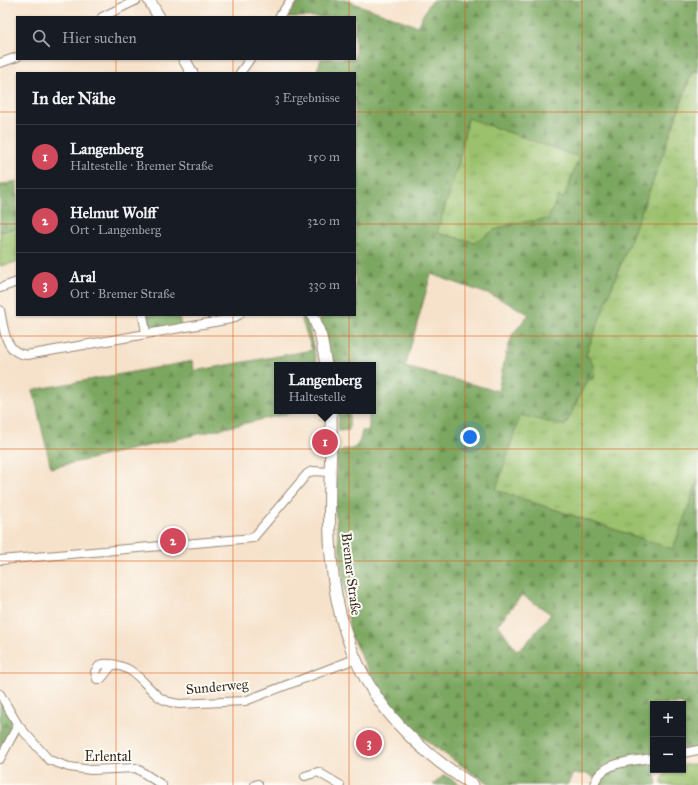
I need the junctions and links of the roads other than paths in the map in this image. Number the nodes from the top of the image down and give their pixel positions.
1 (137, 0) edge
2 (149, 0) edge
3 (291, 0) edge
4 (104, 16) edge
5 (158, 16) edge
6 (280, 16) edge
7 (16, 57) edge
8 (185, 60) edge
9 (249, 60) edge
10 (0, 63) edge
11 (191, 72) edge
12 (241, 72) edge
13 (16, 282) edge
14 (0, 288) edge
15 (0, 310) edge
16 (143, 316) edge
17 (237, 316) edge
18 (313, 316) edge
19 (146, 333) junction
20 (325, 362) edge
21 (331, 414) edge
22 (331, 472) junction
23 (0, 560) edge
24 (355, 659) junction
25 (113, 664) dead end
26 (0, 695) edge
27 (18, 725) junction
28 (698, 750) edge
29 (686, 752) edge
30 (0, 759) edge
31 (650, 759) edge
32 (305, 776) dead end
33 (162, 785) edge
34 (340, 785) edge
35 (473, 785) edge
36 (594, 785) edge

1 - 4 street
2 - 5 main road
3 - 6 street
7 - 10 street
8 - 11 main road
9 - 12 street
13 - 14 street
15 - 19 street
16 - 19 street
17 - 19 street
18 - 20 main road
21 - 22 main road, Bremer Straße
22 - 23 street
22 - 24 main road, Bremer Straße
24 - 25 street, Sunderweg
24 - 35 main road, Bremer Straße
26 - 27 street, Erlental
27 - 30 street
27 - 33 street, Erlental
28 - 29 street
31 - 36 street
32 - 34 street

